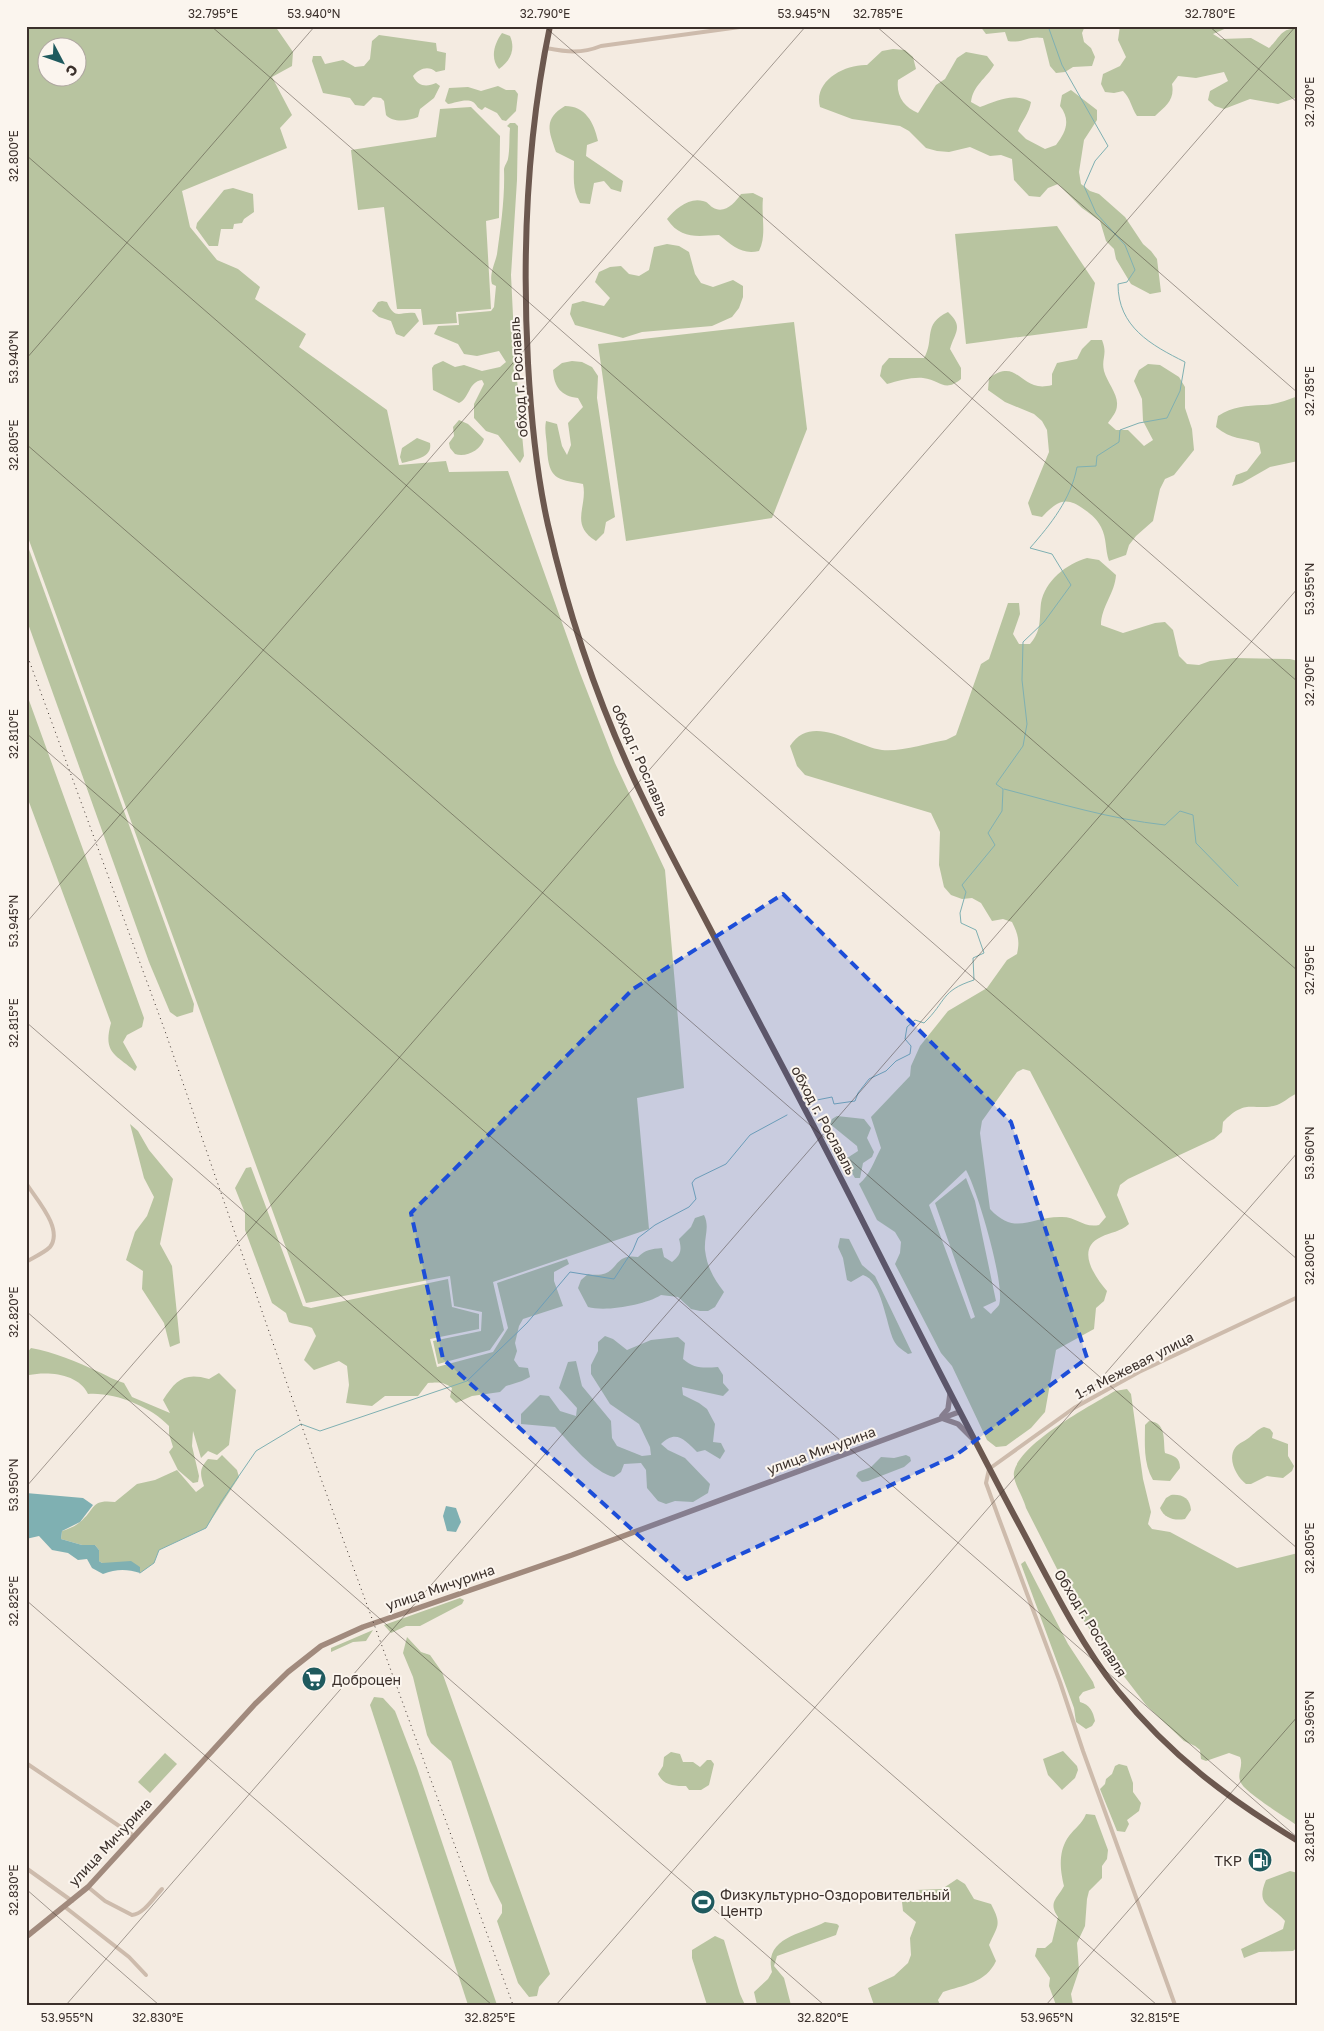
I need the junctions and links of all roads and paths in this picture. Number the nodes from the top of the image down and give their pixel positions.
1 (550, 26) edge
2 (747, 26) edge
3 (546, 48) junction
4 (26, 1183) edge
5 (26, 1262) edge
6 (1298, 1298) edge
7 (950, 1394) junction
8 (959, 1412) junction
9 (939, 1420) junction
10 (973, 1439) junction
11 (989, 1469) junction
12 (26, 1763) edge
13 (134, 1836) junction
14 (1298, 1841) edge
15 (26, 1868) edge
16 (88, 1887) junction
17 (162, 1889) dead end
18 (72, 1901) junction
19 (65, 1907) junction
20 (26, 1937) edge
21 (146, 1975) dead end
22 (1175, 2005) edge

1 - 3 highway, обход г. Рославль
2 - 3 street
3 - 7 highway, обход г. Рославль
4 - 5 street
6 - 11 street, 1-я Межевая улица
7 - 8 highway, обход г. Рославль
7 - 9 main road
8 - 9 main road, улица Мичурина
8 - 10 highway, обход г. Рославль
9 - 10 main road
9 - 13 main road, улица Мичурина
10 - 11 highway, Обход г. Рославля
11 - 14 highway, Обход г. Рославля
11 - 22 street
12 - 13 street
13 - 16 main road, улица Мичурина
15 - 18 street
16 - 17 street
16 - 18 main road, улица Мичурина
18 - 19 main road, улица Мичурина
19 - 20 main road, улица Мичурина
19 - 21 street

